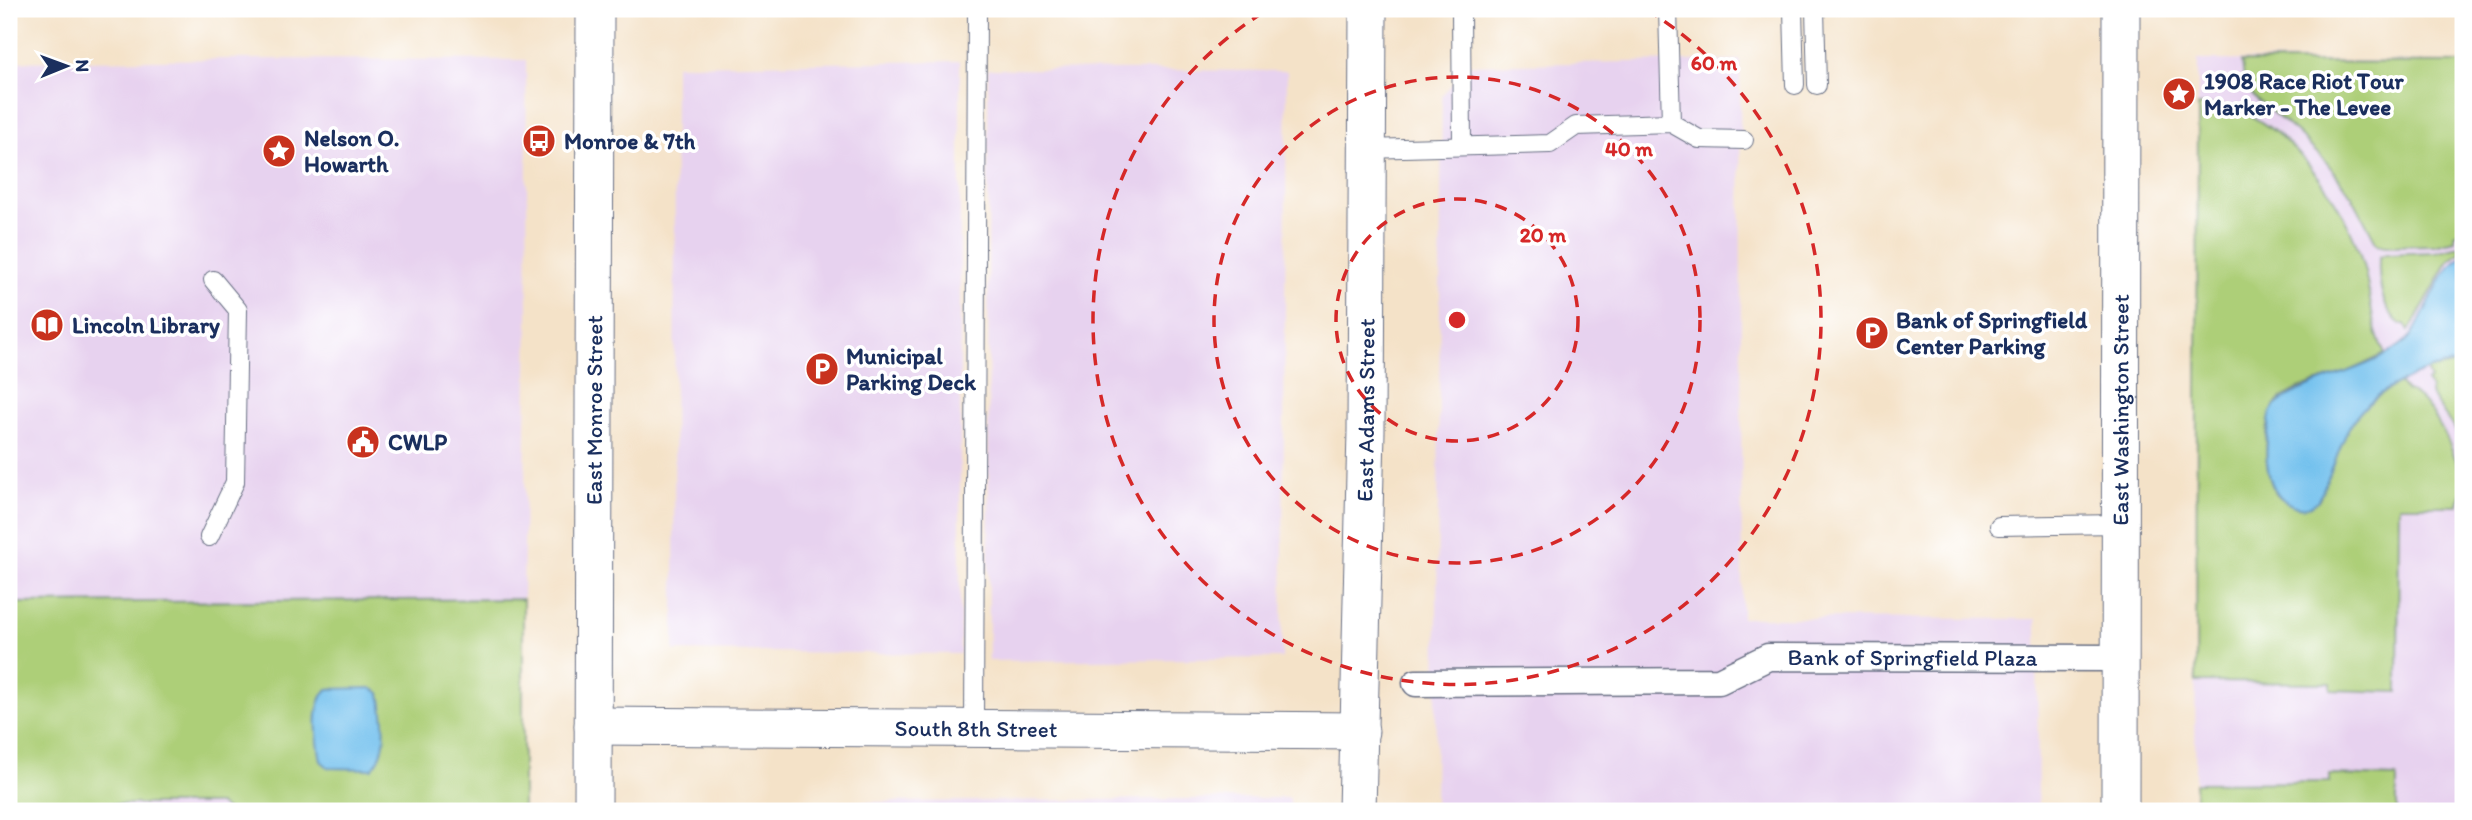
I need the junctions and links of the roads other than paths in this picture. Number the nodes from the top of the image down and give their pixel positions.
1 (595, 9) edge
2 (977, 9) edge
3 (1368, 9) edge
4 (1461, 9) edge
5 (1668, 9) edge
6 (1793, 9) edge
7 (1815, 9) edge
8 (2121, 9) edge
9 (1795, 85) dead end
10 (1818, 85) dead end
11 (1671, 123) junction
12 (1744, 140) dead end
13 (1462, 146) junction
14 (1366, 149) junction
15 (213, 280) dead end
16 (2120, 524) junction
17 (1999, 526) dead end
18 (209, 537) dead end
19 (2120, 658) junction
20 (1416, 683) dead end
21 (593, 726) junction
22 (974, 729) junction
23 (1360, 731) junction
24 (593, 811) edge
25 (1357, 811) edge
26 (2120, 811) edge

1 - 21 street, East Monroe Street
2 - 22 lane
3 - 14 street, East Adams Street
4 - 13 lane
5 - 11 lane
6 - 9 lane
7 - 10 lane
8 - 16 street, East Washington Street
11 - 12 lane
11 - 13 lane
13 - 14 lane
14 - 23 street, East Adams Street
15 - 18 lane
16 - 17 lane
16 - 19 street, East Washington Street
19 - 20 street, Bank of Springfield Plaza
19 - 26 street, East Washington Street
21 - 22 street, South 8th Street
21 - 24 street, East Monroe Street
22 - 23 street, South 8th Street
23 - 25 street, East Adams Street

